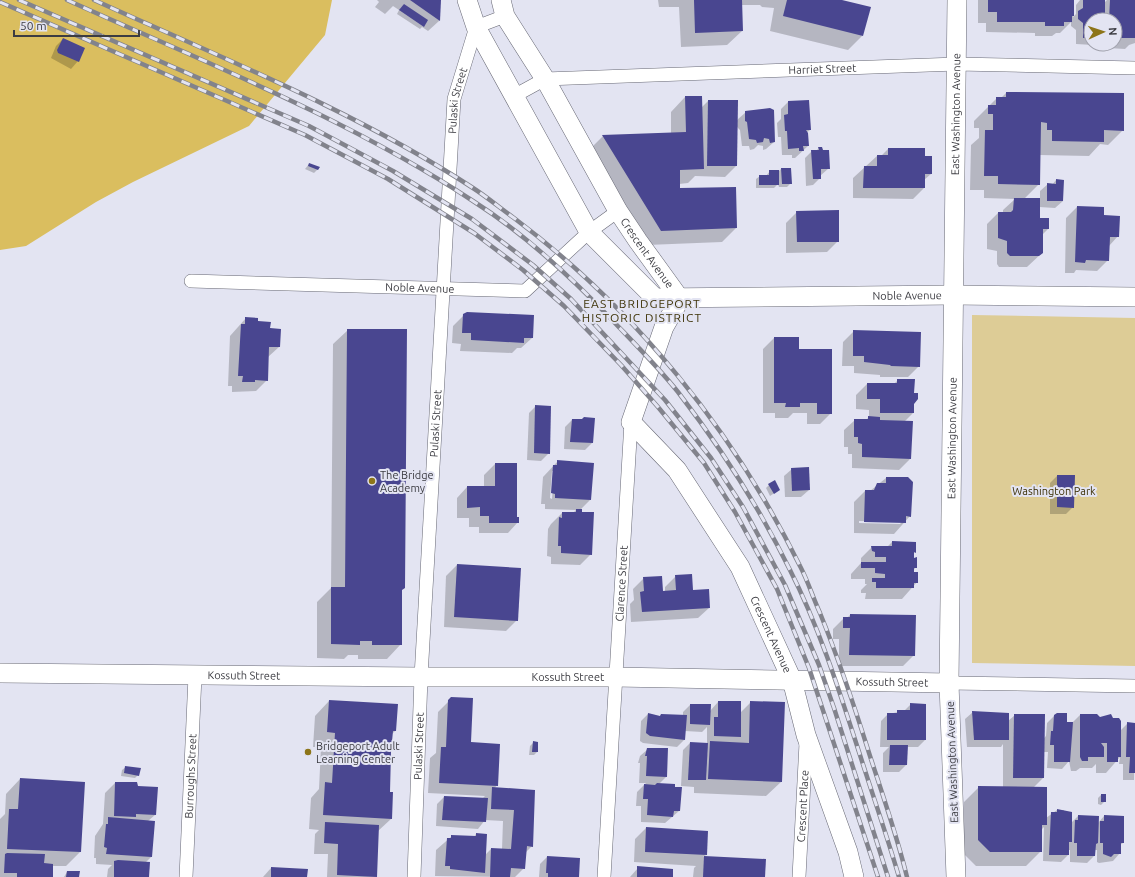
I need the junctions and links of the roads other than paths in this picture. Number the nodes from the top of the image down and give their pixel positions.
1 (467, 0) edge
2 (957, 0) edge
3 (503, 8) edge
4 (476, 27) junction
5 (957, 64) junction
6 (1135, 68) edge
7 (545, 79) junction
8 (514, 96) junction
9 (618, 211) junction
10 (589, 232) junction
11 (191, 281) dead end
12 (444, 287) junction
13 (953, 295) junction
14 (1135, 297) edge
15 (680, 299) junction
16 (631, 422) junction
17 (0, 673) edge
18 (196, 676) junction
19 (421, 677) junction
20 (615, 677) junction
21 (792, 680) junction
22 (949, 683) junction
23 (1135, 686) edge
24 (806, 735) junction
25 (186, 877) edge
26 (414, 877) edge
27 (604, 877) edge
28 (798, 877) edge
29 (854, 877) edge
30 (956, 877) edge

1 - 4 main road, Crescent Avenue
2 - 5 main road, East Washington Avenue
3 - 4 street
3 - 7 main road, Crescent Avenue
4 - 8 main road, Crescent Avenue
4 - 12 street, Pulaski Street
5 - 6 street, Harriet Street
5 - 7 street, Harriet Street
5 - 13 main road, East Washington Avenue
7 - 8 street, Harriet Street
7 - 9 main road, Crescent Avenue
8 - 10 main road, Crescent Avenue
9 - 10 street, Noble Avenue
9 - 15 main road, Crescent Avenue
10 - 12 street, Noble Avenue
10 - 15 main road, Crescent Avenue
11 - 12 street, Noble Avenue
12 - 19 street, Pulaski Street
13 - 14 main road, Noble Avenue
13 - 15 main road, Noble Avenue
13 - 22 main road, East Washington Avenue
15 - 16 main road, Clarence Street
16 - 20 street, Clarence Street
16 - 21 main road, Crescent Avenue
17 - 18 main road, Kossuth Street
18 - 19 main road, Kossuth Street
18 - 25 street, Burroughs Street
19 - 20 main road, Kossuth Street
19 - 26 street, Pulaski Street
20 - 21 main road, Kossuth Street
20 - 27 street, Clarence Street
21 - 22 main road, Kossuth Street
21 - 24 main road, Crescent Avenue
22 - 23 street, Kossuth Street
22 - 30 main road, East Washington Avenue
24 - 28 street, Crescent Place
24 - 29 main road, Crescent Avenue

